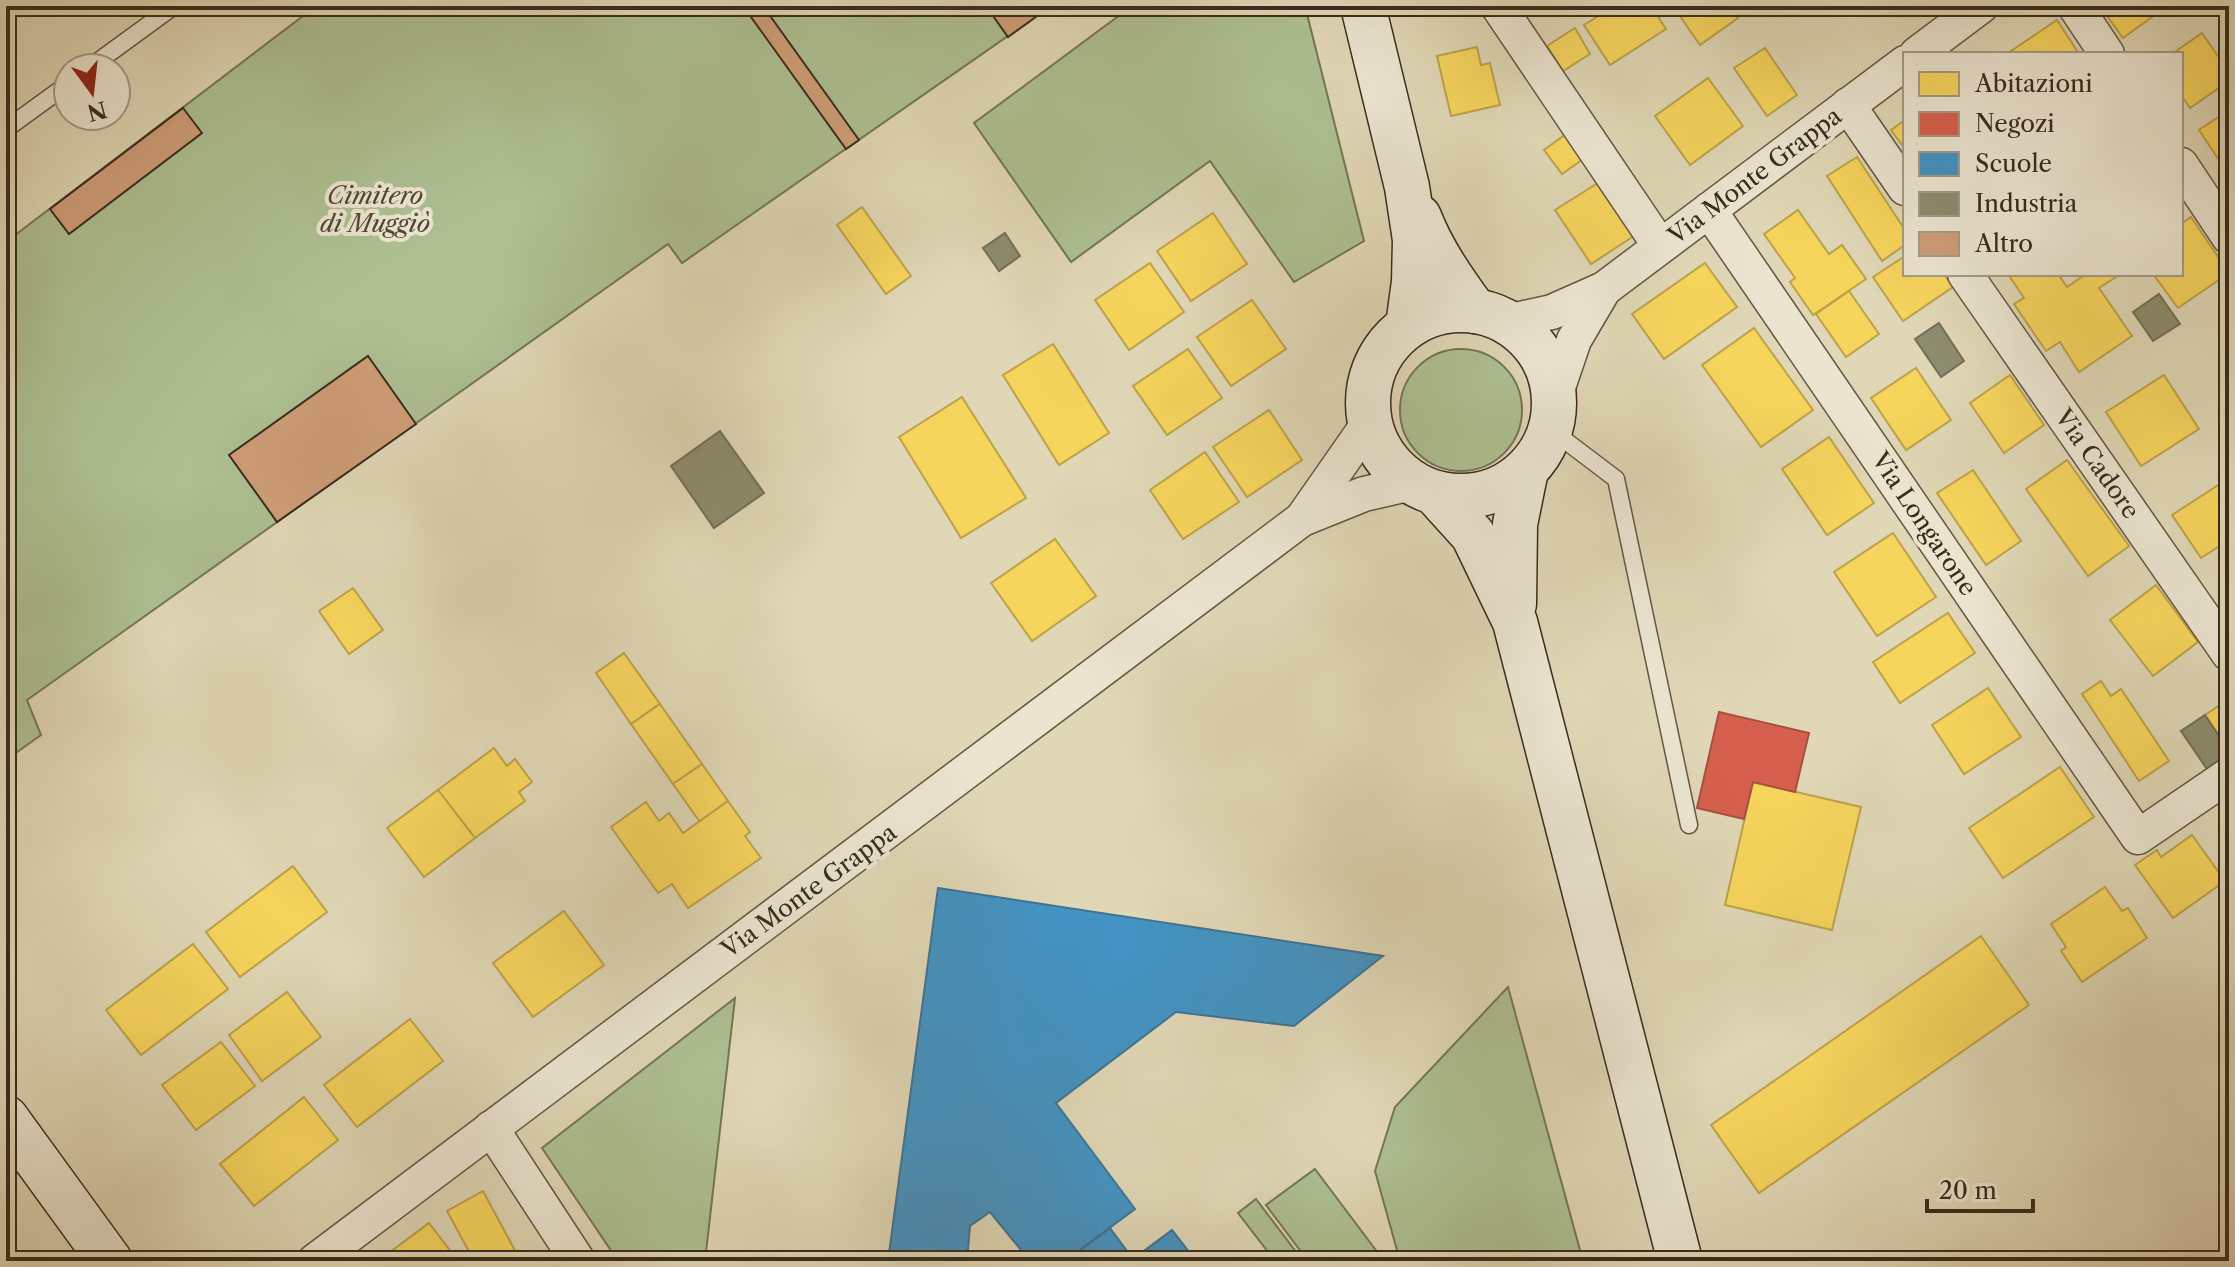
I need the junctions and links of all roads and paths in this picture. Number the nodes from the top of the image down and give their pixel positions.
1 (174, 6) edge
2 (1363, 6) edge
3 (1498, 6) edge
4 (1981, 6) edge
5 (2075, 6) edge
6 (111, 52) edge
7 (1920, 52) edge
8 (2106, 52) edge
9 (1903, 64) edge
10 (52, 96) edge
11 (1848, 105) junction
12 (6, 129) edge
13 (2183, 168) edge
14 (1903, 185) edge
15 (1407, 187) junction
16 (1709, 210) junction
17 (2229, 237) edge
18 (1660, 246) junction
19 (1966, 276) edge
20 (1604, 289) junction
21 (1491, 316) junction
22 (1408, 326) junction
23 (1552, 414) junction
24 (1369, 423) junction
25 (1526, 470) junction
26 (1424, 488) junction
27 (1302, 519) junction
28 (1515, 622) junction
29 (2229, 654) edge
30 (2229, 775) edge
31 (1689, 825) dead end
32 (6, 1118) edge
33 (491, 1128) junction
34 (110, 1261) edge
35 (315, 1261) edge
36 (578, 1261) edge
37 (1680, 1261) edge

1 - 6 lane
2 - 15 main road
3 - 18 street
4 - 7 street
5 - 8 street
9 - 11 street, Via Monte Grappa
10 - 12 lane
11 - 14 street
11 - 16 street, Via Monte Grappa
13 - 17 street
15 - 21 main road
15 - 22 main road
16 - 18 street, Via Monte Grappa
16 - 30 street, Via Longarone
18 - 20 street, Via Monte Grappa
19 - 29 street, Via Cadore
20 - 21 street, Via Monte Grappa
20 - 23 street, Via Monte Grappa
21 - 22 main road
21 - 23 main road
22 - 24 main road
23 - 25 main road
23 - 31 lane
24 - 26 main road
24 - 27 street, Via Monte Grappa
25 - 26 main road
25 - 28 main road
26 - 27 street, Via Monte Grappa
26 - 28 main road
27 - 33 street, Via Monte Grappa
28 - 37 main road
32 - 34 main road
33 - 35 street, Via Monte Grappa
33 - 36 street

